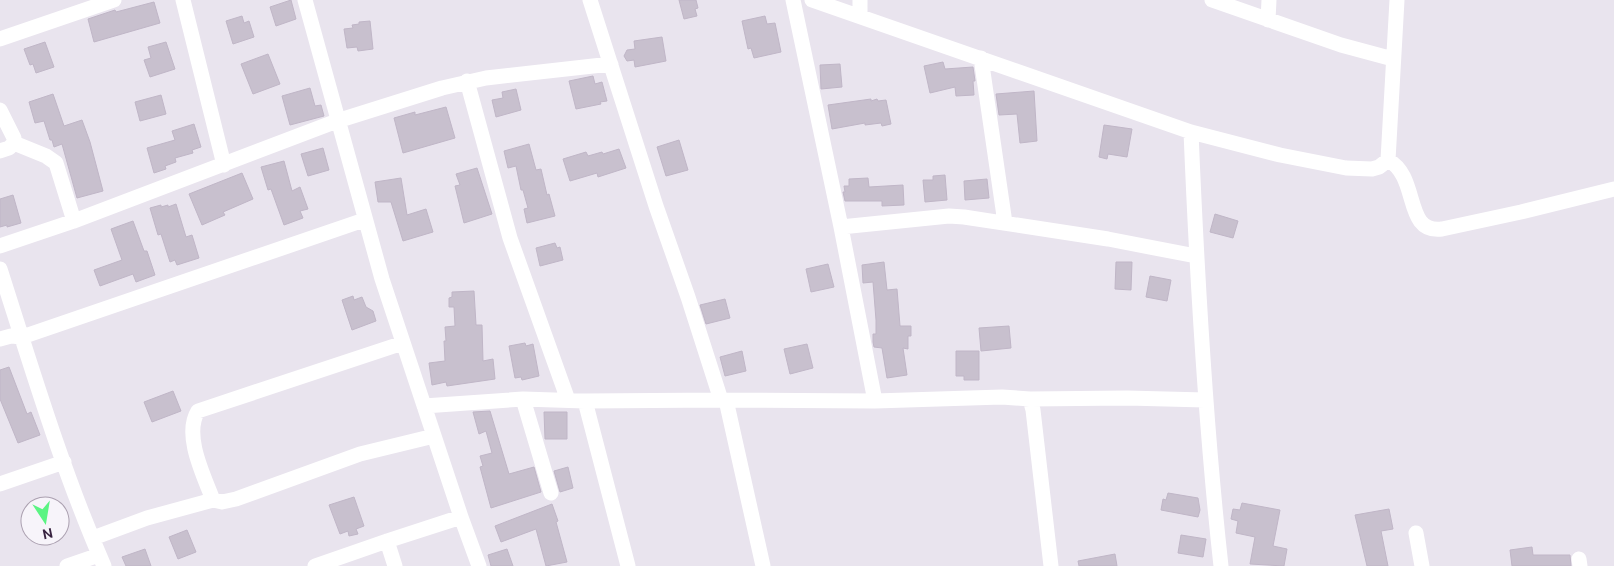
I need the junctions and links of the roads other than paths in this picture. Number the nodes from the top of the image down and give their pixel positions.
1 (114, 0) edge
2 (183, 0) edge
3 (305, 0) edge
4 (590, 0) edge
5 (793, 0) edge
6 (812, 0) edge
7 (860, 0) edge
8 (1212, 0) edge
9 (1270, 0) edge
10 (1397, 0) edge
11 (860, 16) junction
12 (1268, 20) junction
13 (0, 39) edge
14 (981, 58) junction
15 (1393, 59) junction
16 (611, 64) junction
17 (467, 81) junction
18 (0, 110) edge
19 (337, 121) junction
20 (1192, 132) junction
21 (14, 143) junction
22 (0, 151) edge
23 (1388, 160) junction
24 (224, 165) junction
25 (1614, 189) edge
26 (364, 220) junction
27 (74, 221) junction
28 (1005, 223) junction
29 (842, 227) junction
30 (0, 246) edge
31 (1196, 256) junction
32 (0, 269) edge
33 (22, 337) junction
34 (0, 339) edge
35 (402, 343) junction
36 (523, 399) junction
37 (1030, 399) junction
38 (568, 400) junction
39 (724, 400) junction
40 (1205, 400) junction
41 (875, 401) junction
42 (585, 402) junction
43 (424, 406) junction
44 (434, 436) junction
45 (64, 462) junction
46 (0, 484) edge
47 (551, 493) dead end
48 (212, 500) junction
49 (461, 517) junction
50 (1416, 533) dead end
51 (93, 538) junction
52 (387, 540) junction
53 (102, 560) edge
54 (1046, 565) edge
55 (68, 566) edge
56 (315, 566) edge
57 (395, 566) edge
58 (479, 566) edge
59 (628, 566) edge
60 (763, 566) edge
61 (1221, 566) edge
62 (1422, 566) edge

1 - 13 street
2 - 24 street
3 - 19 street
4 - 16 street
5 - 29 street
6 - 11 street
7 - 11 street
8 - 12 street
9 - 12 street
10 - 15 street
11 - 14 street
12 - 15 street
14 - 20 street
14 - 28 street
15 - 23 street
16 - 17 street
16 - 39 street
17 - 19 street
17 - 38 street
18 - 21 street
19 - 24 street
19 - 26 street
20 - 23 street
20 - 31 street
21 - 22 street
21 - 27 street
23 - 25 street
24 - 27 street
26 - 33 street
26 - 35 street
27 - 30 street
28 - 29 street
28 - 31 street
29 - 41 street
31 - 40 street
32 - 33 street
33 - 34 street
33 - 45 street
35 - 43 street
35 - 48 street
36 - 38 street
36 - 43 street
36 - 47 street
37 - 40 street
37 - 41 street
37 - 54 street
38 - 42 street
39 - 41 street
39 - 42 street
39 - 60 street
40 - 61 street
42 - 59 street
43 - 44 street
44 - 48 street
44 - 49 street
45 - 46 street
45 - 51 street
48 - 51 street
49 - 52 street
49 - 58 street
50 - 62 street
51 - 53 street
52 - 56 street
52 - 57 street
53 - 55 street

